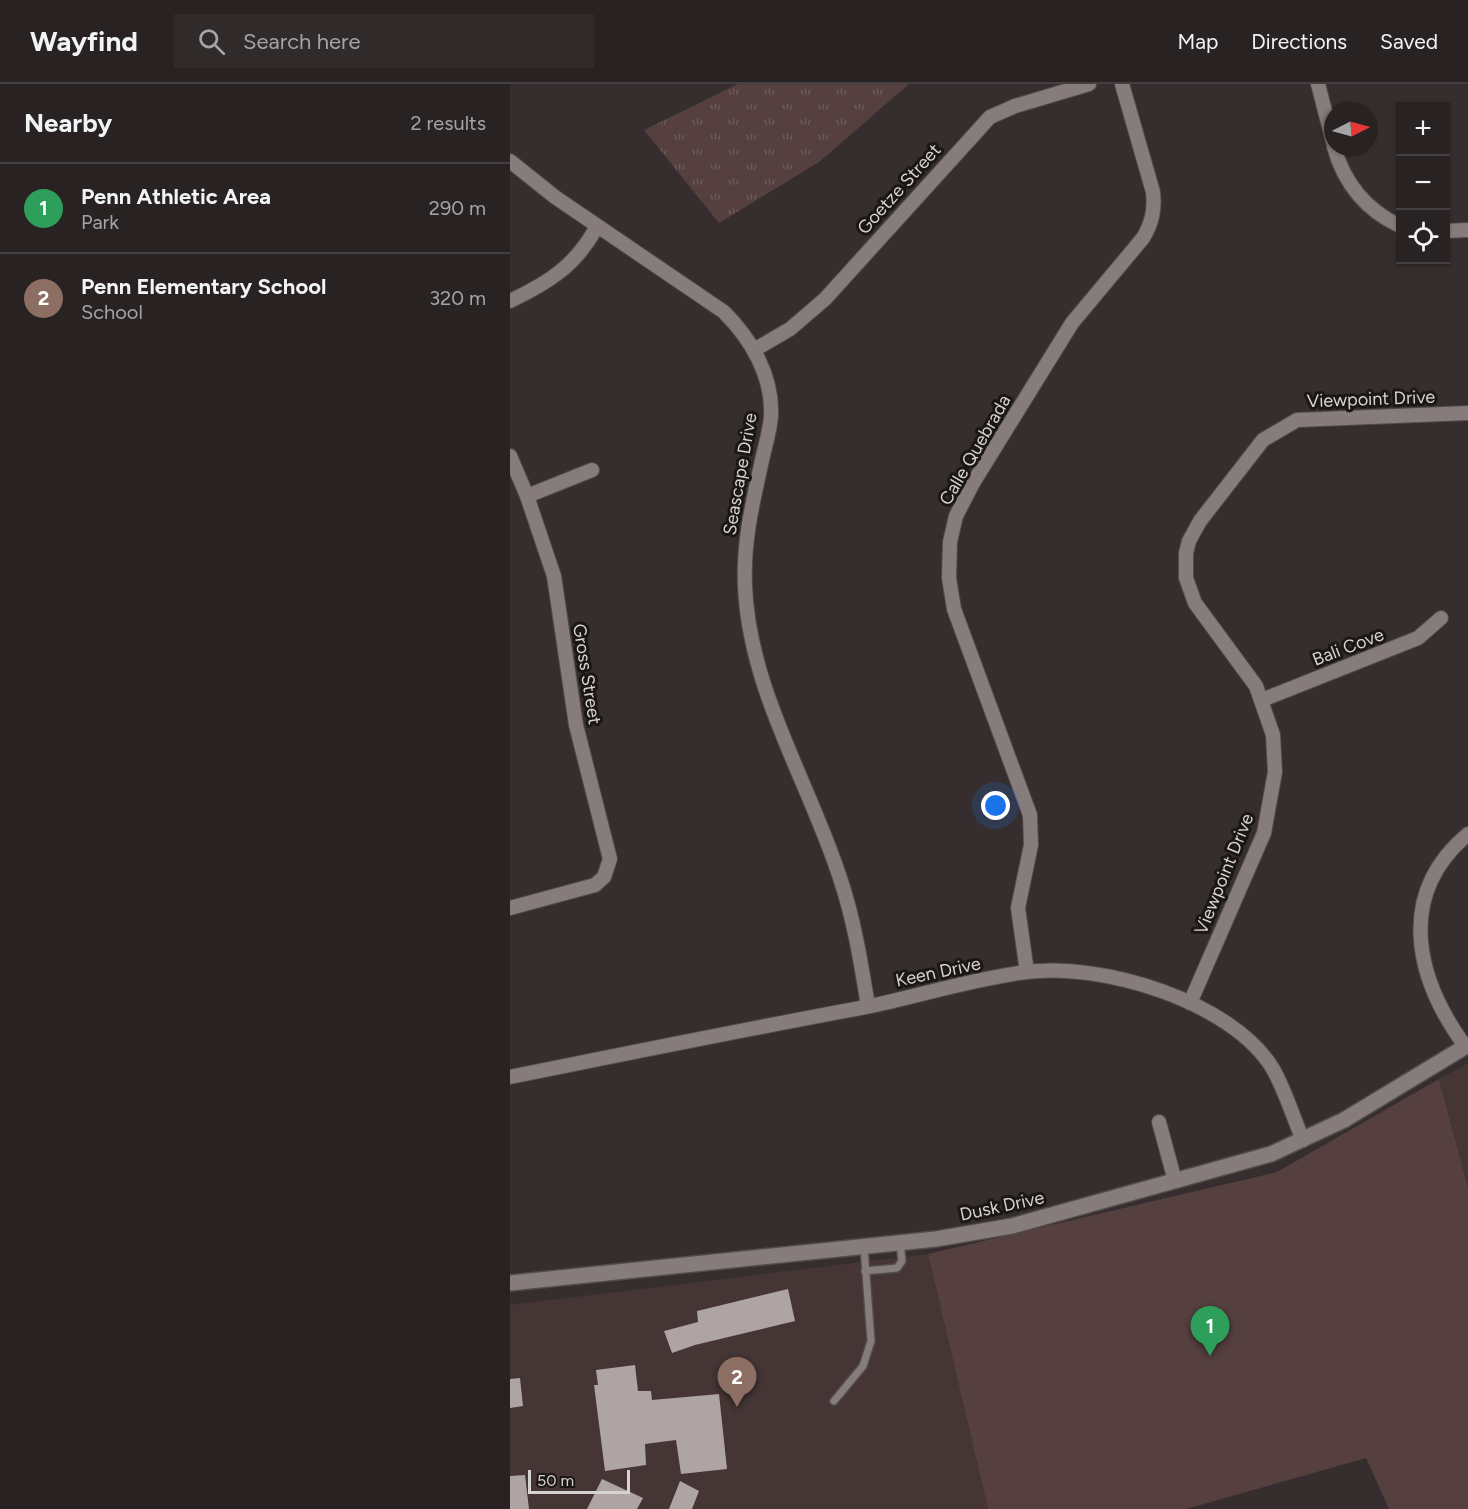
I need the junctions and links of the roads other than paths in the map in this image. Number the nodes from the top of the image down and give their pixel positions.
1 (1089, 84) edge
2 (1122, 84) edge
3 (1318, 84) edge
4 (1324, 107) edge
5 (1337, 156) edge
6 (510, 160) edge
7 (1396, 223) edge
8 (597, 226) junction
9 (1468, 230) edge
10 (1450, 231) edge
11 (510, 301) edge
12 (754, 350) junction
13 (1468, 413) edge
14 (510, 456) edge
15 (592, 470) dead end
16 (527, 496) junction
17 (1441, 618) dead end
18 (1262, 700) junction
19 (1468, 834) edge
20 (510, 908) edge
21 (1027, 972) junction
22 (1190, 1003) junction
23 (868, 1006) junction
24 (1467, 1047) edge
25 (510, 1077) edge
26 (1159, 1122) dead end
27 (1302, 1140) junction
28 (1175, 1181) junction
29 (900, 1243) junction
30 (864, 1247) junction
31 (866, 1271) junction
32 (510, 1283) edge
33 (834, 1401) dead end

1 - 12 street, Goetze Street
2 - 21 street, Calle Quebrada
3 - 4 street
5 - 7 street
6 - 8 street, Seascape Drive
8 - 11 street
8 - 12 street, Seascape Drive
9 - 10 street
12 - 23 street, Seascape Drive
13 - 18 street, Viewpoint Drive
14 - 16 street, Gross Street
15 - 16 street
16 - 20 street, Gross Street
17 - 18 street, Bali Cove
18 - 22 street, Viewpoint Drive
19 - 24 street
21 - 22 street, Keen Drive
21 - 23 street, Keen Drive
22 - 27 street, Keen Drive
23 - 25 street, Keen Drive
24 - 27 street, Dusk Drive
26 - 28 street
27 - 28 street, Dusk Drive
28 - 29 street, Dusk Drive
29 - 30 street, Dusk Drive
29 - 31 lane
30 - 31 lane
30 - 32 street, Dusk Drive
31 - 33 lane

